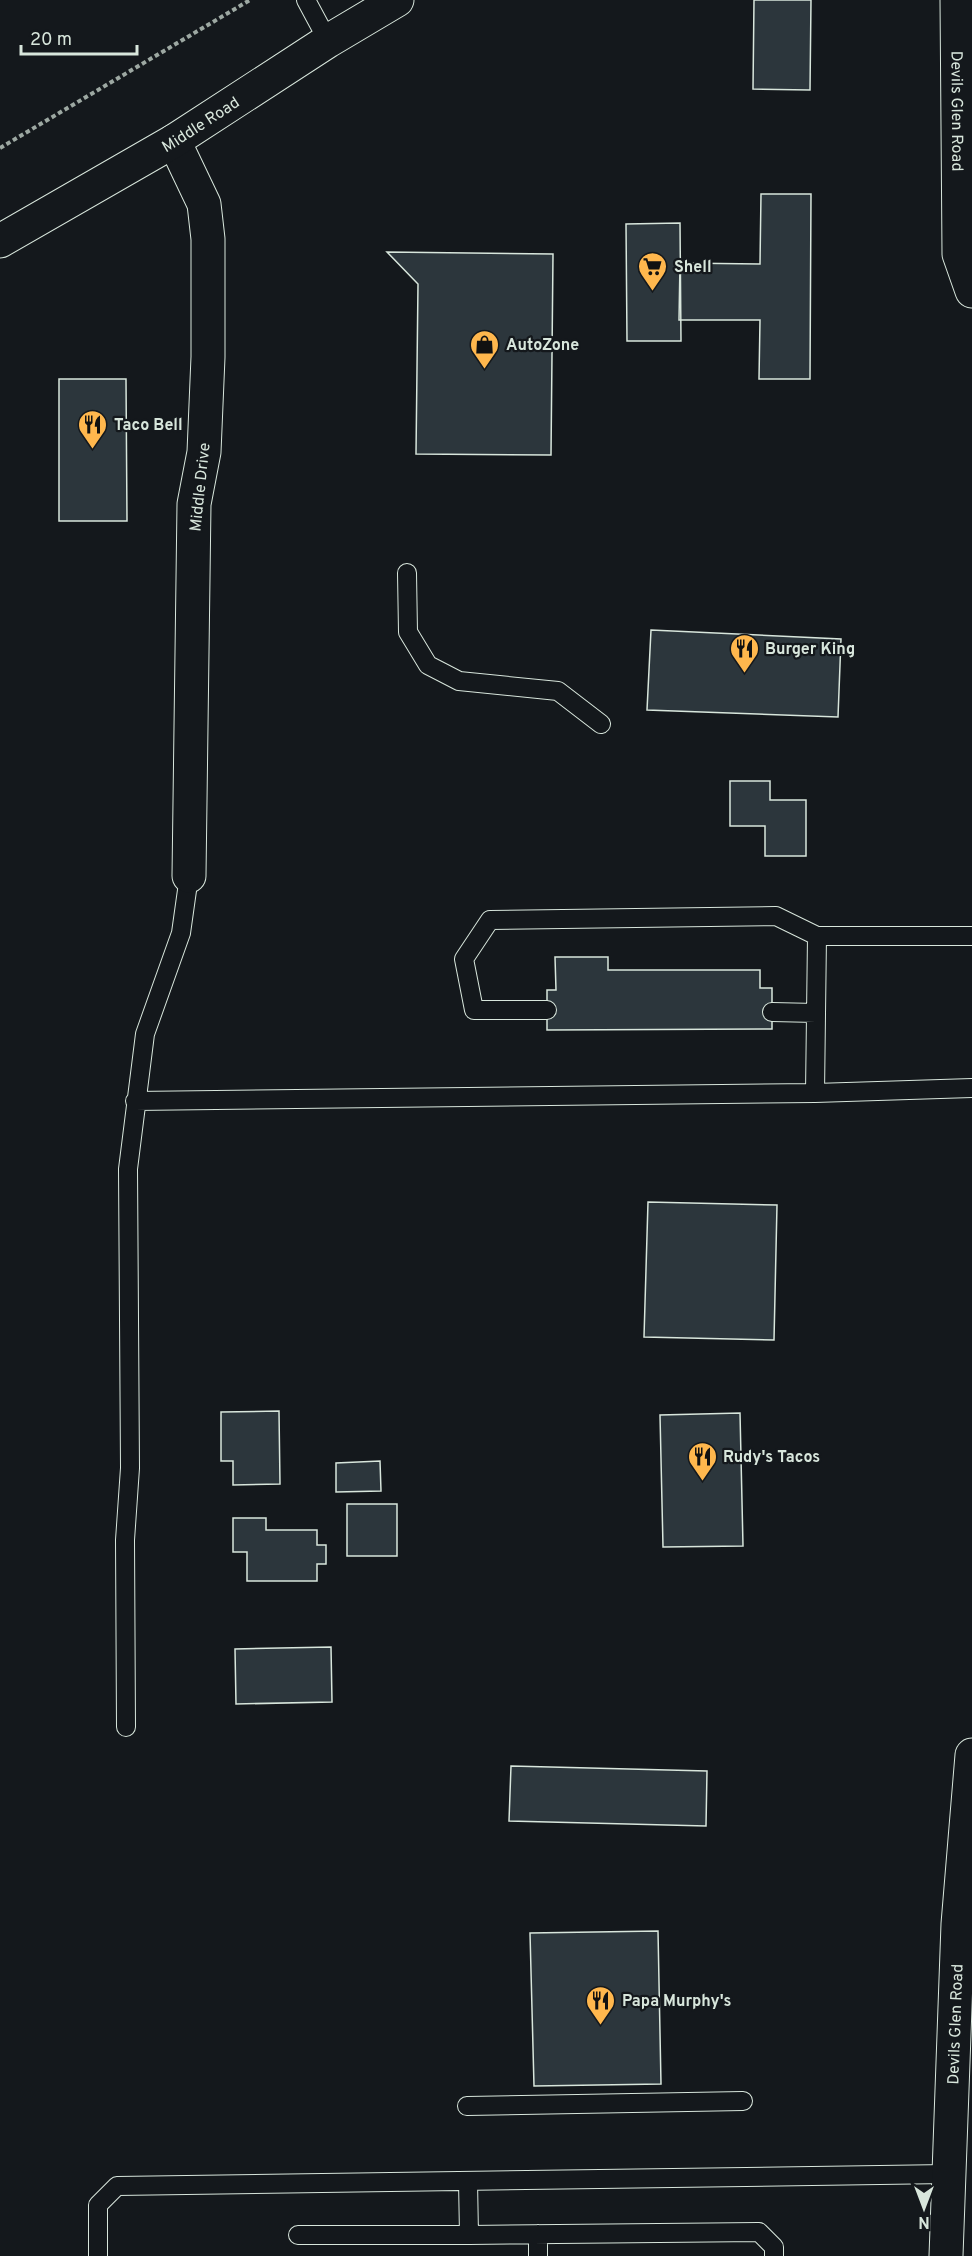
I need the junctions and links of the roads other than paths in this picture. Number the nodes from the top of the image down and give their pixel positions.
1 (306, 0) edge
2 (397, 0) edge
3 (957, 0) edge
4 (328, 41) junction
5 (174, 141) junction
6 (0, 241) edge
7 (972, 291) edge
8 (407, 573) dead end
9 (600, 724) dead end
10 (189, 876) joint
11 (818, 936) junction
12 (972, 936) edge
13 (547, 1010) dead end
14 (772, 1012) dead end
15 (816, 1012) junction
16 (972, 1088) edge
17 (814, 1093) junction
18 (135, 1101) junction
19 (126, 1726) dead end
20 (972, 1755) edge
21 (970, 1801) edge
22 (743, 2101) dead end
23 (467, 2106) dead end
24 (947, 2174) junction
25 (468, 2181) junction
26 (538, 2234) junction
27 (298, 2235) dead end
28 (469, 2235) junction
29 (98, 2256) edge
30 (538, 2256) edge
31 (774, 2256) edge
32 (946, 2256) edge

1 - 4 lane
2 - 4 main road, Middle Road
3 - 7 main road, Devils Glen Road
4 - 5 main road, Middle Road
5 - 6 main road, Middle Road
5 - 10 main road, Middle Drive
8 - 9 lane
10 - 18 lane
11 - 12 lane
11 - 13 lane
11 - 15 lane
14 - 15 lane
15 - 17 lane
16 - 17 lane
17 - 18 lane
18 - 19 lane
20 - 21 main road, Devils Glen Road
21 - 24 main road, Devils Glen Road
22 - 23 lane
24 - 25 lane
24 - 32 main road, Devils Glen Road
25 - 28 lane
25 - 29 lane
26 - 28 lane
26 - 30 lane
26 - 31 lane
27 - 28 lane

